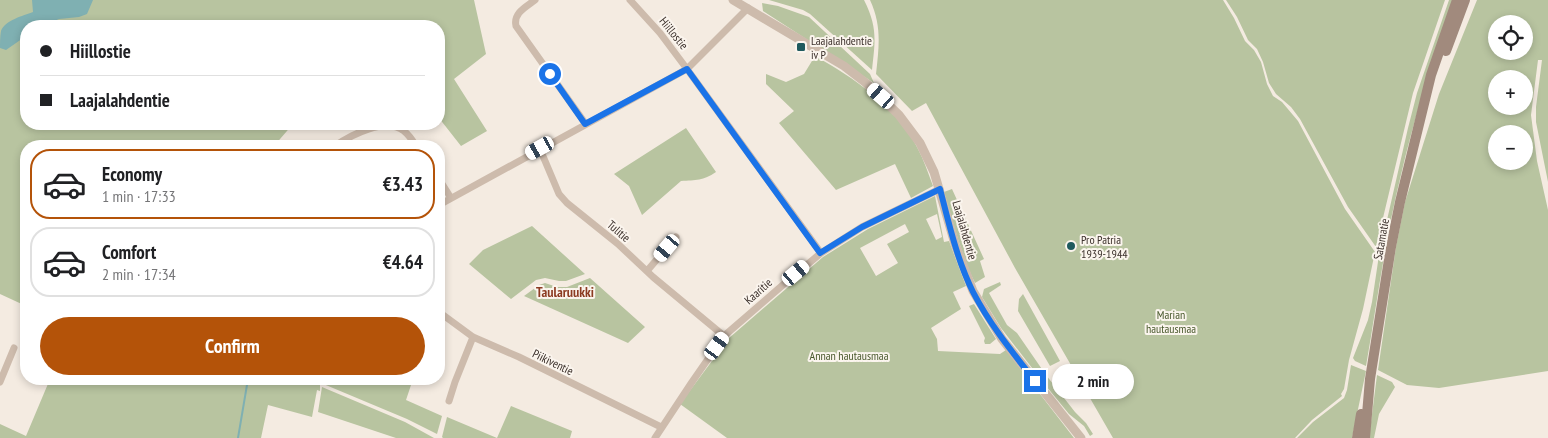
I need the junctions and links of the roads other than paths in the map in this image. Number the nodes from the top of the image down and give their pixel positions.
1 (535, 0) edge
2 (630, 0) edge
3 (733, 0) edge
4 (754, 0) edge
5 (1457, 0) edge
6 (1465, 0) edge
7 (748, 8) junction
8 (687, 69) junction
9 (1424, 106) junction
10 (585, 124) junction
11 (363, 130) edge
12 (403, 130) edge
13 (343, 140) edge
14 (411, 140) edge
15 (540, 148) junction
16 (445, 188) edge
17 (940, 189) junction
18 (451, 198) junction
19 (445, 202) edge
20 (676, 237) dead end
21 (820, 253) junction
22 (648, 271) junction
23 (445, 316) edge
24 (724, 336) junction
25 (473, 337) junction
26 (14, 348) dead end
27 (1370, 379) junction
28 (0, 382) edge
29 (449, 401) dead end
30 (661, 427) junction
31 (655, 438) edge
32 (1081, 438) edge
33 (1357, 438) edge
34 (1365, 438) edge

1 - 10 street
2 - 8 street, Hiillostie
3 - 7 street, Laajalahdentie
4 - 7 street
5 - 9 main road, Satamatie
6 - 9 main road, Satamatie
7 - 8 street
7 - 17 street, Laajalahdentie
8 - 10 street
8 - 21 street, Hiillostie
9 - 27 main road, Satamatie
10 - 15 street
11 - 13 street
12 - 14 street
15 - 18 street
15 - 22 street, Tulitie
16 - 18 street
17 - 21 street, Kaaritie
17 - 32 street, Laajalahdentie
18 - 19 street
20 - 22 street
21 - 24 street, Kaaritie
22 - 24 street, Tulitie
23 - 25 street, Piikiventie
24 - 30 street, Kaaritie
25 - 29 street
25 - 30 street, Piikiventie
26 - 28 street
27 - 33 main road, Satamatie
27 - 34 main road, Satamatie
30 - 31 street, Kaaritie

